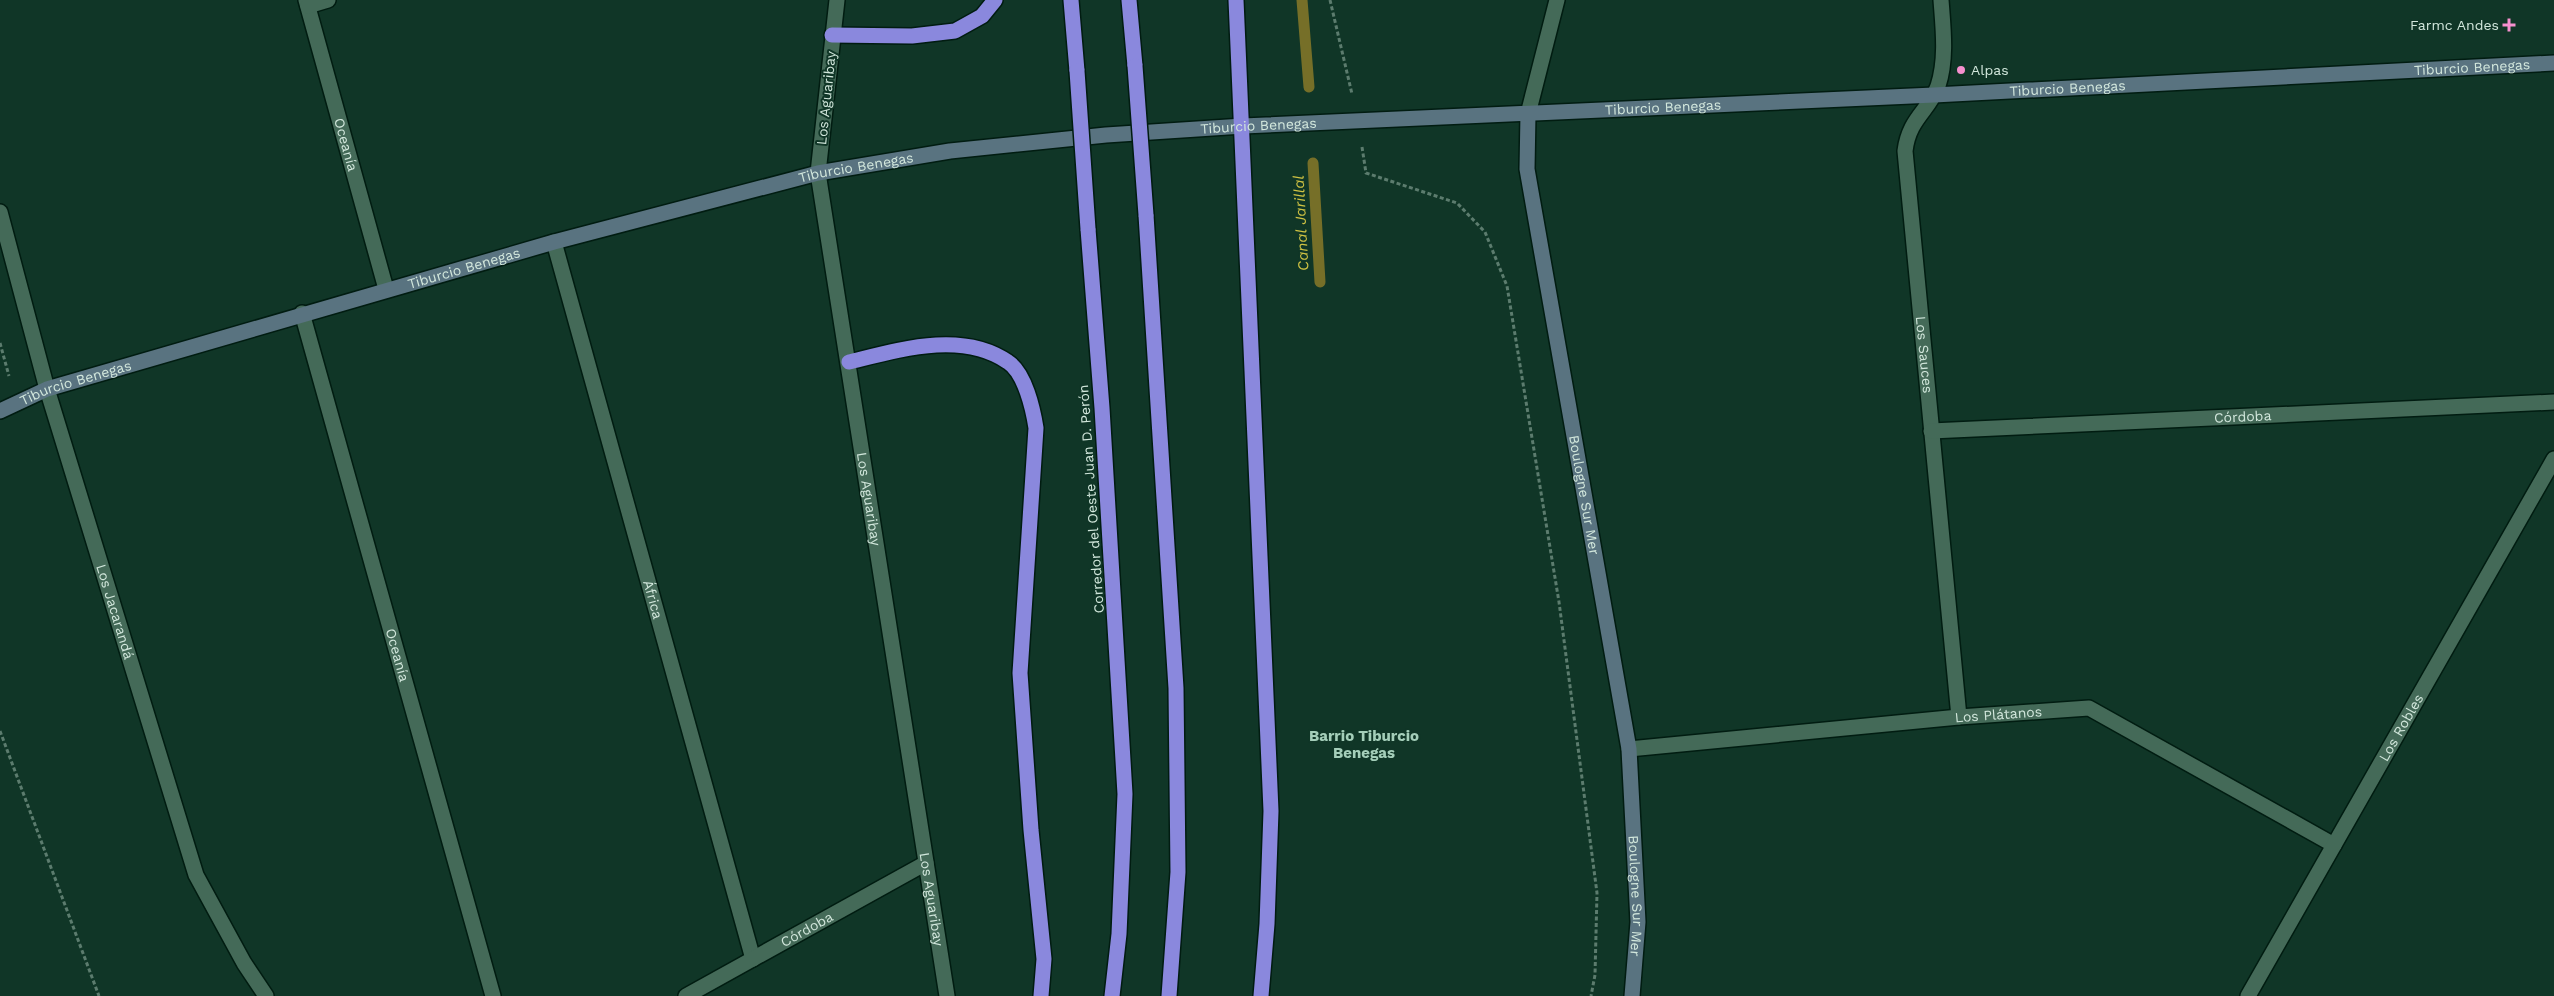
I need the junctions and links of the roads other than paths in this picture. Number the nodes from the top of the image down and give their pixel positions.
1 (328, 0) edge
2 (837, 0) edge
3 (995, 0) edge
4 (1071, 0) edge
5 (1129, 0) edge
6 (1236, 0) edge
7 (1557, 0) edge
8 (1941, 0) edge
9 (307, 3) edge
10 (832, 35) junction
11 (2554, 63) edge
12 (1934, 96) junction
13 (1528, 114) junction
14 (1243, 126) junction
15 (818, 174) junction
16 (0, 212) edge
17 (554, 242) junction
18 (386, 289) junction
19 (302, 314) junction
20 (849, 362) junction
21 (47, 389) junction
22 (2554, 402) edge
23 (0, 411) edge
24 (1932, 431) junction
25 (2554, 459) edge
26 (1959, 717) junction
27 (1629, 749) junction
28 (2334, 845) junction
29 (926, 863) junction
30 (753, 959) junction
31 (266, 996) edge
32 (493, 996) edge
33 (686, 996) edge
34 (947, 996) edge
35 (1041, 996) edge
36 (1112, 996) edge
37 (1169, 996) edge
38 (1260, 996) edge
39 (1632, 996) edge
40 (2248, 996) edge

1 - 9 street
2 - 10 street, Los Aguaribay
3 - 10 highway
4 - 36 highway, Corredor del Oeste Juan D. Perón, bridge
5 - 37 highway, bridge
6 - 14 highway
7 - 13 street, Boulogne Sur Mer
8 - 12 street, Los Sauces
9 - 18 street, Oceanía
10 - 15 street, Los Aguaribay
11 - 12 main road, Tiburcio Benegas
12 - 13 main road, Tiburcio Benegas
12 - 24 street, Los Sauces
13 - 14 main road, Tiburcio Benegas
13 - 27 main road, Boulogne Sur Mer
14 - 15 main road, Tiburcio Benegas
14 - 38 highway
15 - 17 main road, Tiburcio Benegas
15 - 20 street, Los Aguaribay
16 - 21 street, Los Jacarandá
17 - 18 main road, Tiburcio Benegas
17 - 30 street, África
18 - 19 main road, Tiburcio Benegas
19 - 21 main road, Tiburcio Benegas
19 - 32 street, Oceanía
20 - 29 street, Los Aguaribay
20 - 35 highway
21 - 23 main road, Tiburcio Benegas
21 - 31 street, Los Jacarandá
22 - 24 street, Córdoba
24 - 26 street, Los Sauces
25 - 28 street, Los Robles
26 - 27 street, Los Plátanos
26 - 28 street, Los Plátanos
27 - 39 main road, Boulogne Sur Mer
28 - 40 street, Los Robles
29 - 30 street, Córdoba
29 - 34 street, Los Aguaribay
30 - 33 street, Córdoba

